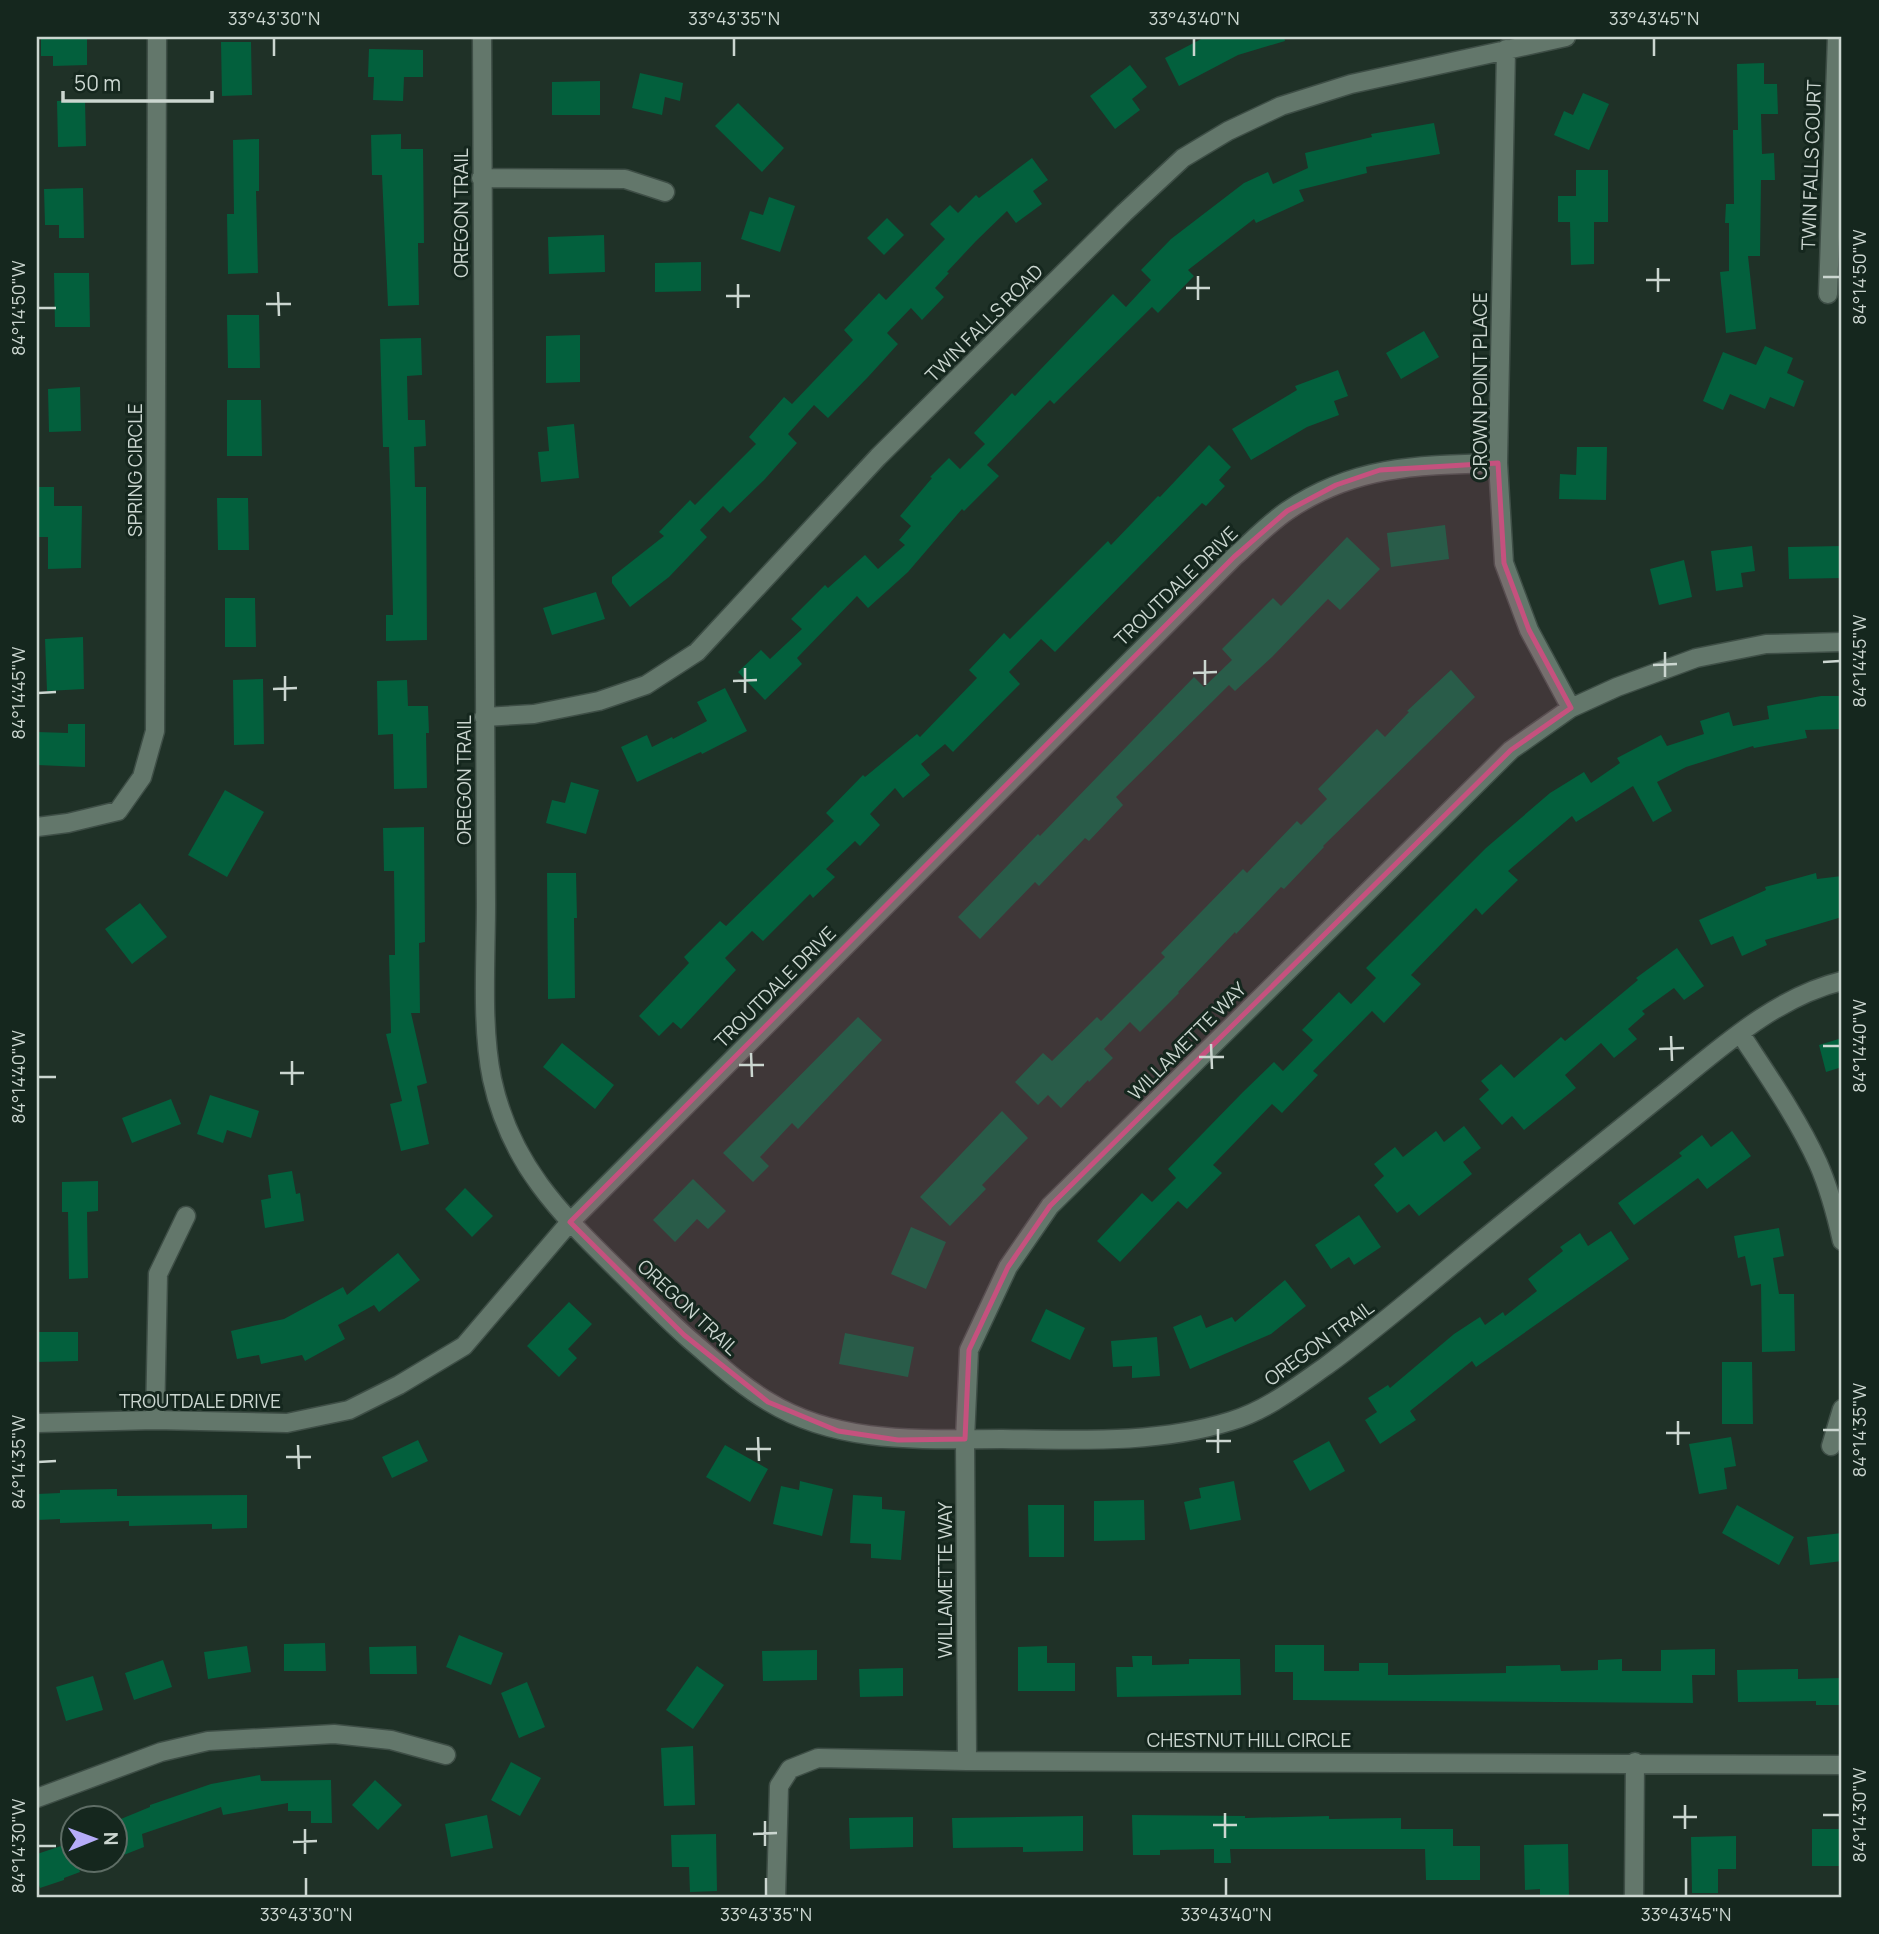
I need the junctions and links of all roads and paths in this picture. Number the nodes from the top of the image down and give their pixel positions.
1 (157, 37) edge
2 (482, 37) edge
3 (1566, 37) edge
4 (1837, 37) edge
5 (1506, 49) junction
6 (481, 178) junction
7 (665, 192) dead end
8 (1828, 294) dead end
9 (1498, 463) junction
10 (1842, 642) edge
11 (1571, 708) junction
12 (484, 717) junction
13 (37, 827) edge
14 (1842, 981) edge
15 (1740, 1033) junction
16 (186, 1216) dead end
17 (570, 1223) junction
18 (1842, 1241) edge
19 (1842, 1409) edge
20 (155, 1420) junction
21 (37, 1423) edge
22 (965, 1440) junction
23 (1830, 1446) dead end
24 (446, 1755) dead end
25 (967, 1761) junction
26 (1635, 1762) junction
27 (1842, 1765) edge
28 (37, 1798) edge
29 (776, 1897) edge
30 (1634, 1897) edge

1 - 13 street, SPRING CIRCLE
2 - 6 street, OREGON TRAIL
3 - 5 street, TWIN FALLS ROAD
4 - 8 street, TWIN FALLS COURT
5 - 9 street, CROWN POINT PLACE
5 - 12 street, TWIN FALLS ROAD
6 - 7 street
6 - 12 street, OREGON TRAIL
9 - 11 street, CROWN POINT PLACE
9 - 17 street, TROUTDALE DRIVE
10 - 11 street, WILLAMETTE WAY
11 - 22 street, WILLAMETTE WAY
12 - 17 street, OREGON TRAIL
14 - 15 street, OREGON TRAIL
15 - 18 street
15 - 22 street, OREGON TRAIL
16 - 20 street
17 - 20 street, TROUTDALE DRIVE
17 - 22 street, OREGON TRAIL
19 - 23 street
20 - 21 street, TROUTDALE DRIVE
22 - 25 street, WILLAMETTE WAY
24 - 28 street
25 - 26 street, CHESTNUT HILL CIRCLE
25 - 29 street, CHESTNUT HILL CIRCLE
26 - 27 street, CHESTNUT HILL CIRCLE
26 - 30 street

